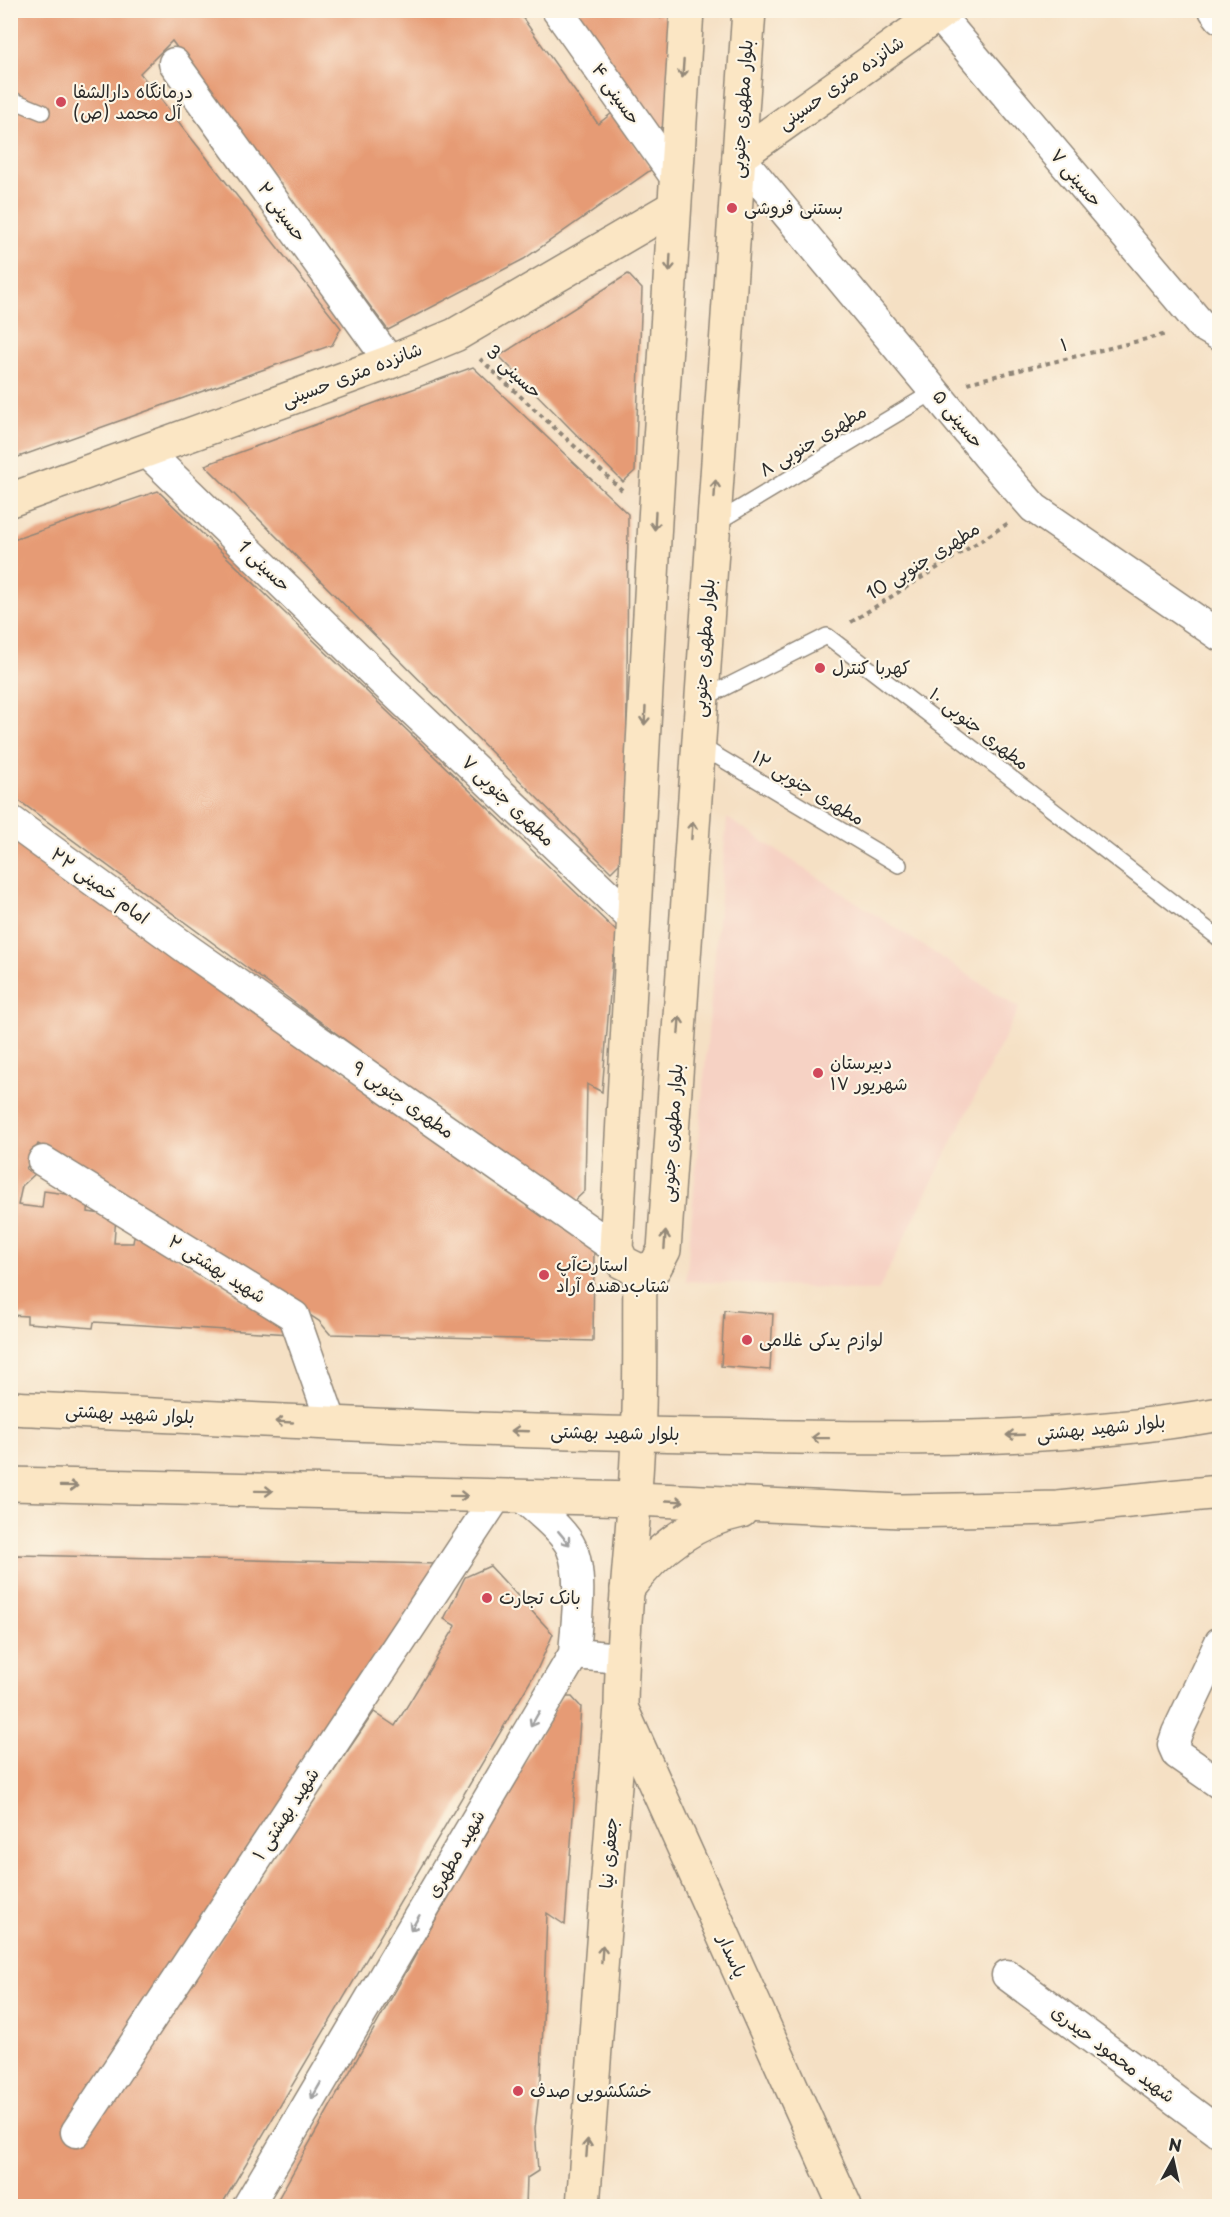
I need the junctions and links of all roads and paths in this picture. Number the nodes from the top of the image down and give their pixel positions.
1 (556, 10) edge
2 (687, 10) edge
3 (749, 10) edge
4 (1214, 10) edge
5 (941, 12) edge
6 (1220, 18) edge
7 (174, 63) dead end
8 (10, 99) edge
9 (42, 112) dead end
10 (739, 156) junction
11 (675, 192) junction
12 (1210, 330) edge
13 (454, 335) junction
14 (390, 362) junction
15 (935, 391) junction
16 (146, 451) junction
17 (10, 500) edge
18 (1034, 508) junction
19 (655, 521) junction
20 (712, 525) junction
21 (827, 636) junction
22 (1220, 636) edge
23 (382, 681) joint
24 (701, 700) junction
25 (697, 744) junction
26 (10, 820) edge
27 (899, 865) dead end
28 (634, 920) junction
29 (1220, 939) edge
30 (190, 951) joint
31 (43, 1161) dead end
32 (616, 1250) junction
33 (640, 1271) junction
34 (10, 1408) edge
35 (1220, 1414) edge
36 (332, 1424) junction
37 (639, 1434) junction
38 (10, 1484) edge
39 (1220, 1492) edge
40 (509, 1497) junction
41 (635, 1499) junction
42 (787, 1506) junction
43 (627, 1589) junction
44 (1220, 1641) edge
45 (574, 1654) junction
46 (621, 1658) junction
47 (621, 1706) junction
48 (1220, 1784) edge
49 (1007, 1975) dead end
50 (76, 2132) dead end
51 (1220, 2133) edge
52 (248, 2206) edge
53 (583, 2206) edge
54 (845, 2206) edge

1 - 11 street, حسینی ۴
2 -> 11 street
3 - 10 street, بلوار مطهری جنوبی
4 - 6 street
5 - 10 street, شانزده متری حسینی
5 - 12 street, حسینی ۷
7 - 14 street, حسینی ۲
8 - 9 lane
10 - 15 street, حسینی ۵
20 -> 10 street, بلوار مطهری جنوبی
11 - 13 street, شانزده متری حسینی
11 -> 19 street
12 - 15 path, ۱
13 - 14 street, شانزده متری حسینی
13 - 19 path, حسینی 3
14 - 16 street, شانزده متری حسینی
15 - 18 street, حسینی ۵
15 - 20 lane, مطهری جنوبی ۸
16 - 17 street, شانزده متری حسینی
16 - 23 street, حسینی 1
18 - 21 path, مطهری جنوبی 10
18 - 22 street, حسینی ۵
19 -> 28 street
20 - 24 street, بلوار مطهری جنوبی
21 - 24 lane
21 - 29 lane, مطهری جنوبی ۱۰
23 - 28 street, مطهری جنوبی ۷
24 - 25 street, بلوار مطهری جنوبی
25 - 27 lane, مطهری جنوبی ۱۲
33 -> 25 street, بلوار مطهری جنوبی
26 - 30 street, امام خمینی ۲۲
28 - 32 street
30 - 32 street, مطهری جنوبی ۹
31 - 36 street, شهید بهشتی ۲
32 - 33 street
33 - 37 street
36 -> 34 street, بلوار شهید بهشتی
35 -> 37 street, بلوار شهید بهشتی
37 -> 36 street, بلوار شهید بهشتی
37 - 41 street, جعفری نیا
38 -> 40 street
39 - 42 street
40 - 41 street
40 -> 45 street, شهید مطهری
40 - 50 street, شهید بهشتی ۱
41 -> 42 street
41 - 43 street, جعفری نیا
42 - 43 street
43 - 46 street, جعفری نیا
44 - 48 street
45 - 46 street
45 -> 52 street, شهید مطهری
46 - 47 street, جعفری نیا
53 -> 47 street, جعفری نیا
47 - 54 street, پاسدار
49 - 51 street, شهید محمود حیدری

